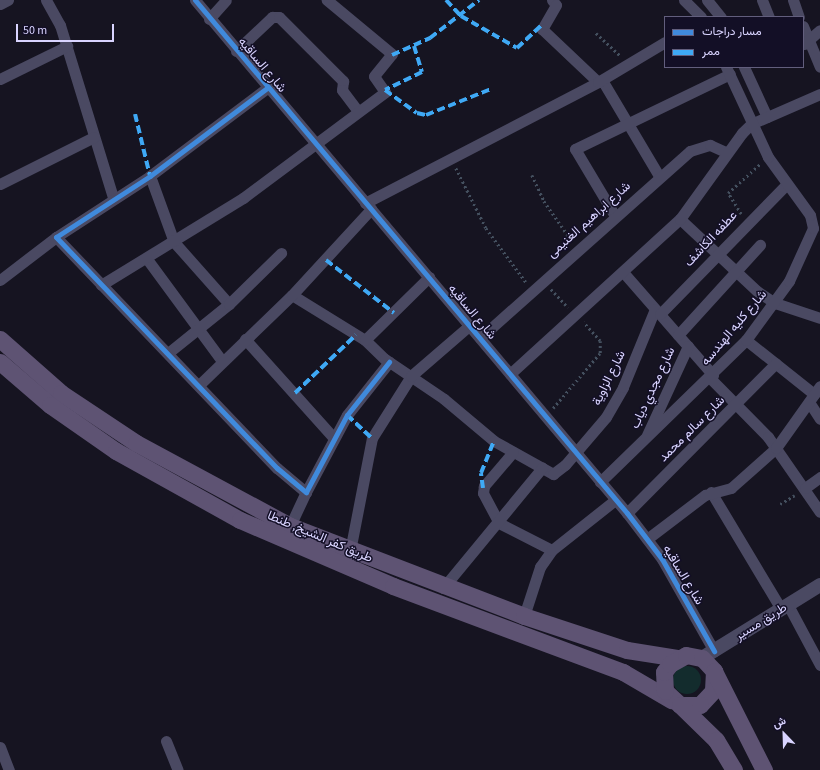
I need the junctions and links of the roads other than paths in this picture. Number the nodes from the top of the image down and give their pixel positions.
1 (8, 0) edge
2 (46, 0) edge
3 (195, 0) edge
4 (226, 0) edge
5 (327, 0) edge
6 (552, 0) edge
7 (684, 0) edge
8 (707, 0) edge
9 (762, 0) edge
10 (793, 0) edge
11 (0, 4) edge
12 (700, 16) edge
13 (719, 16) edge
14 (768, 16) edge
15 (799, 16) edge
16 (209, 19) junction
17 (820, 30) edge
18 (804, 32) edge
19 (664, 43) edge
20 (806, 43) edge
21 (66, 46) junction
22 (236, 51) junction
23 (820, 66) edge
24 (744, 68) edge
25 (728, 71) edge
26 (0, 79) edge
27 (600, 81) junction
28 (267, 88) junction
29 (820, 94) edge
30 (358, 111) junction
31 (767, 117) junction
32 (629, 122) junction
33 (751, 124) junction
34 (94, 137) junction
35 (314, 144) junction
36 (726, 152) junction
37 (150, 176) junction
38 (659, 176) junction
39 (0, 184) edge
40 (786, 185) junction
41 (113, 197) junction
42 (368, 206) junction
43 (615, 216) junction
44 (680, 219) junction
45 (56, 237) junction
46 (174, 242) junction
47 (760, 245) dead end
48 (281, 253) dead end
49 (717, 254) junction
50 (147, 259) junction
51 (623, 272) junction
52 (736, 272) junction
53 (429, 277) junction
54 (0, 280) edge
55 (101, 285) junction
56 (292, 295) junction
57 (775, 303) junction
58 (230, 304) junction
59 (658, 312) junction
60 (820, 318) edge
61 (469, 326) junction
62 (199, 329) junction
63 (678, 335) junction
64 (480, 338) junction
65 (0, 339) edge
66 (245, 339) junction
67 (365, 340) junction
68 (746, 340) junction
69 (688, 346) junction
70 (168, 352) junction
71 (222, 361) junction
72 (0, 362) edge
73 (389, 362) junction
74 (776, 363) junction
75 (510, 374) junction
76 (412, 376) junction
77 (711, 377) junction
78 (199, 384) junction
79 (814, 394) edge
80 (737, 404) junction
81 (820, 419) edge
82 (334, 437) junction
83 (644, 441) junction
84 (776, 448) junction
85 (513, 452) junction
86 (576, 452) junction
87 (542, 468) junction
88 (820, 477) edge
89 (600, 482) junction
90 (805, 488) junction
91 (306, 492) junction
92 (711, 492) junction
93 (615, 500) junction
94 (820, 512) edge
95 (627, 513) junction
96 (499, 524) junction
97 (290, 526) junction
98 (647, 539) junction
99 (552, 550) junction
100 (350, 551) junction
101 (820, 585) edge
102 (443, 588) junction
103 (785, 607) junction
104 (524, 616) junction
105 (708, 655) junction
106 (678, 658) junction
107 (820, 665) edge
108 (714, 671) junction
109 (675, 702) junction
110 (166, 741) dead end
111 (0, 747) edge
112 (9, 770) edge
113 (178, 770) edge
114 (734, 770) edge
115 (764, 770) edge

1 - 11 street
2 - 21 street
3 - 16 street, شارع الساقيه
4 - 16 street
5 - 30 street
6 - 27 street
7 - 12 street
8 - 13 street
9 - 14 street
10 - 15 street
16 - 22 street, شارع الساقيه
17 - 20 street
18 - 20 street
19 - 27 street
20 - 23 street
21 - 26 street
21 - 34 street
22 - 28 street, شارع الساقيه
22 - 30 street
24 - 31 street
25 - 32 street
25 - 33 street, شارع كليه الهندسه
27 - 32 street
27 - 42 street
28 - 35 street, شارع الساقيه
28 - 37 street
29 - 31 street
30 - 35 street
31 - 33 street
32 - 38 street
32 - 43 street
33 - 36 street
33 - 40 street, شارع كليه الهندسه
34 - 39 street
34 - 41 street
35 - 42 street, شارع الساقيه
35 - 46 street
36 - 38 street, شارع ابراهيم الغنيمى
36 - 44 street
37 - 41 street
37 - 46 street
38 - 43 street, شارع ابراهيم الغنيمى
40 - 49 street, عطفه الكاشف
40 - 57 street, شارع كليه الهندسه
41 - 45 street
42 - 53 street, شارع الساقيه
42 - 56 street
43 - 64 street, شارع ابراهيم الغنيمى
44 - 49 street
44 - 51 street
45 - 54 street
45 - 55 street
46 - 50 street
46 - 58 street
47 - 52 street
48 - 58 street
49 - 52 street
49 - 59 street, عطفه الكاشف
50 - 55 street
50 - 62 street
51 - 59 street
51 - 75 street
52 - 57 street
52 - 63 street
53 - 61 street, شارع الساقيه
53 - 67 street
55 - 70 street
56 - 66 street
56 - 67 street
57 - 60 street
57 - 68 street, شارع كليه الهندسه
58 - 62 street
59 - 63 street
59 - 86 street, شارع الزاوية
61 - 64 street, شارع الساقيه
61 - 76 street
62 - 70 street
62 - 71 street
63 - 69 street
64 - 75 street, شارع الساقيه
65 - 97 main road, طريق كفر الشيخ, طنطا
66 - 71 street
66 - 82 street
67 - 73 street
68 - 74 street
68 - 77 street, شارع كليه الهندسه
69 - 77 street
69 - 83 street, شارع مجدي دياب
70 - 78 street
71 - 78 street
72 - 109 main road, طريق كفر الشيخ, طنطا
73 - 76 street
73 - 82 street
74 - 79 street
74 - 80 street, شارع سالم محمد
75 - 86 street, شارع الساقيه
76 - 85 street
76 - 100 street
77 - 80 street
77 - 83 street, شارع كليه الهندسه
78 - 91 street
79 - 81 street
79 - 84 street
80 - 84 street
80 - 95 street, شارع سالم محمد
82 - 91 street
83 - 89 street, شارع كليه الهندسه
84 - 90 street
84 - 92 street
85 - 87 street
85 - 96 street
86 - 87 street, شارع الزاوية
86 - 89 street, شارع الساقيه
87 - 96 street
88 - 90 street
89 - 93 street, شارع الساقيه
90 - 94 street
91 - 97 street
92 - 98 street
92 - 103 street
93 - 95 street, شارع الساقيه
93 - 99 street
95 - 98 street, شارع الساقيه
96 - 99 street
96 - 102 street
97 - 100 main road, طريق كفر الشيخ, طنطا
98 - 105 street, شارع الساقيه
99 - 104 street
100 - 102 main road, طريق كفر الشيخ, طنطا
101 - 103 street, طريق مسير
102 - 104 main road, طريق كفر الشيخ, طنطا
103 - 105 street, طريق مسير
103 - 107 street
104 - 106 main road, طريق كفر الشيخ, طنطا
105 - 106 main road
105 - 108 main road
106 - 109 main road
108 - 109 main road
108 - 115 main road
109 - 114 main road
110 - 113 street
111 - 112 street

